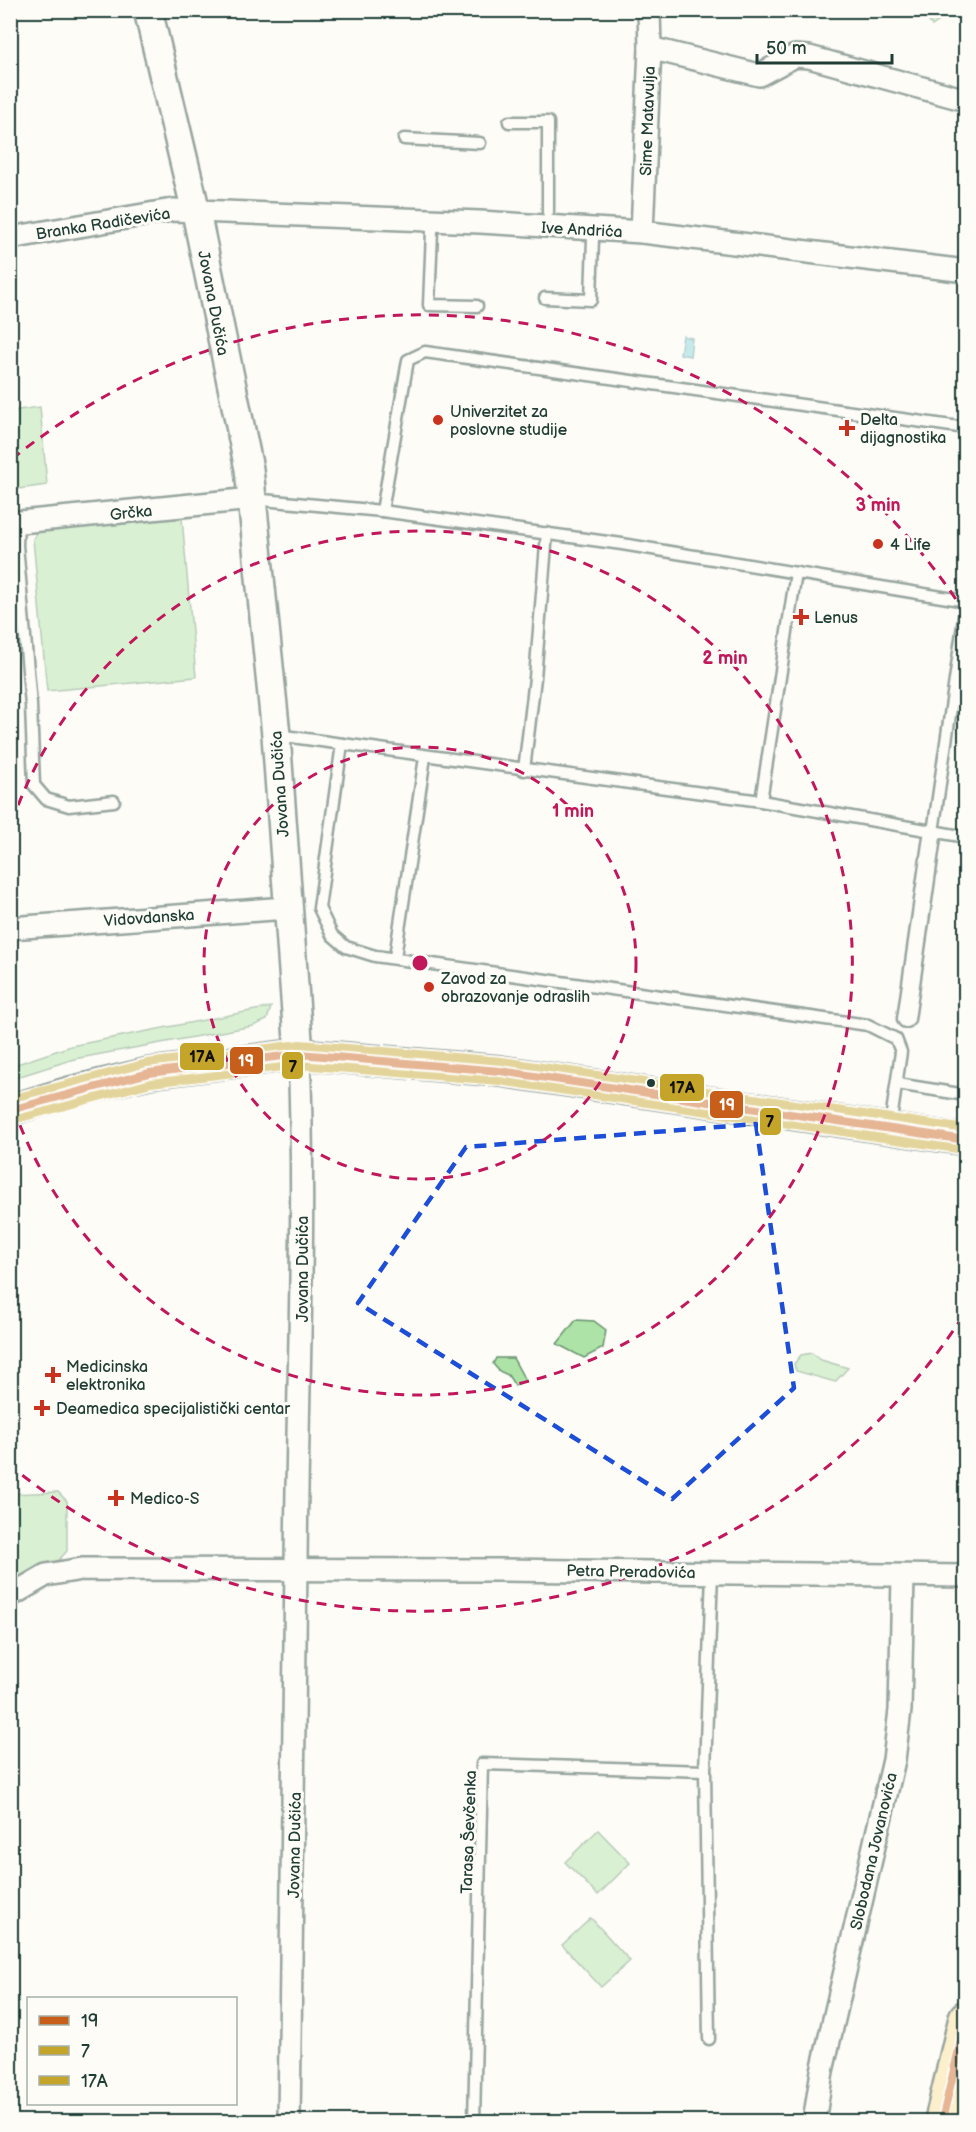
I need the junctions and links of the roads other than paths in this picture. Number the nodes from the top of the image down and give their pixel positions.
1 (148, 10) edge
2 (649, 10) edge
3 (650, 48) junction
4 (966, 100) edge
5 (509, 122) dead end
6 (404, 139) dead end
7 (480, 143) dead end
8 (196, 212) junction
9 (548, 212) dead end
10 (432, 231) dead end
11 (642, 232) junction
12 (10, 238) edge
13 (593, 238) dead end
14 (966, 271) edge
15 (545, 298) dead end
16 (477, 306) dead end
17 (966, 428) edge
18 (252, 499) junction
19 (382, 511) junction
20 (14, 523) edge
21 (547, 533) junction
22 (796, 573) junction
23 (966, 603) edge
24 (276, 735) junction
25 (342, 744) junction
26 (425, 757) junction
27 (524, 770) junction
28 (114, 801) dead end
29 (760, 801) junction
30 (933, 834) junction
31 (966, 837) edge
32 (287, 908) junction
33 (10, 928) edge
34 (395, 957) junction
35 (906, 1019) dead end
36 (299, 1054) junction
37 (897, 1084) junction
38 (966, 1095) edge
39 (10, 1110) edge
40 (890, 1129) junction
41 (966, 1140) edge
42 (296, 1569) junction
43 (712, 1572) junction
44 (966, 1576) edge
45 (903, 1577) junction
46 (10, 1596) edge
47 (705, 1772) junction
48 (966, 2018) edge
49 (709, 2039) dead end
50 (943, 2116) dead end
51 (289, 2121) edge
52 (474, 2121) edge
53 (814, 2121) edge

1 - 8 street, Jovana Dučića
2 - 3 street, Sime Matavulja
3 - 4 street
3 - 11 street, Sime Matavulja
5 - 9 lane
6 - 7 lane
8 - 11 street, Ive Andrića
8 - 12 street, Branka Radičevića
8 - 18 street, Jovana Dučića
10 - 16 lane
11 - 14 street, Ive Andrića
13 - 15 lane
17 - 19 lane
18 - 19 lane
18 - 20 street, Grčka
18 - 24 street, Jovana Dučića
19 - 21 lane
20 - 28 lane
21 - 22 lane
21 - 27 lane
22 - 23 lane
22 - 29 lane
23 - 30 lane
24 - 25 lane
24 - 32 street, Jovana Dučića
25 - 26 lane
25 - 34 lane
26 - 27 lane
26 - 34 lane
27 - 29 lane
29 - 30 lane
30 - 31 lane
30 - 35 street
32 - 33 street, Vidovdanska
32 - 36 street, Jovana Dučića
34 - 37 lane
36 - 39 main road
36 - 40 main road
36 - 42 street, Jovana Dučića
37 - 38 lane
37 - 40 lane
40 - 41 main road
42 - 43 street, Petra Preradovića
42 - 46 street
42 - 51 street, Jovana Dučića
43 - 45 street, Petra Preradovića
43 - 47 lane
44 - 45 street, Petra Preradovića
45 - 53 street, Slobodana Jovanovića
47 - 49 lane
47 - 52 lane, Tarasa Ševčenka
48 - 50 main road

